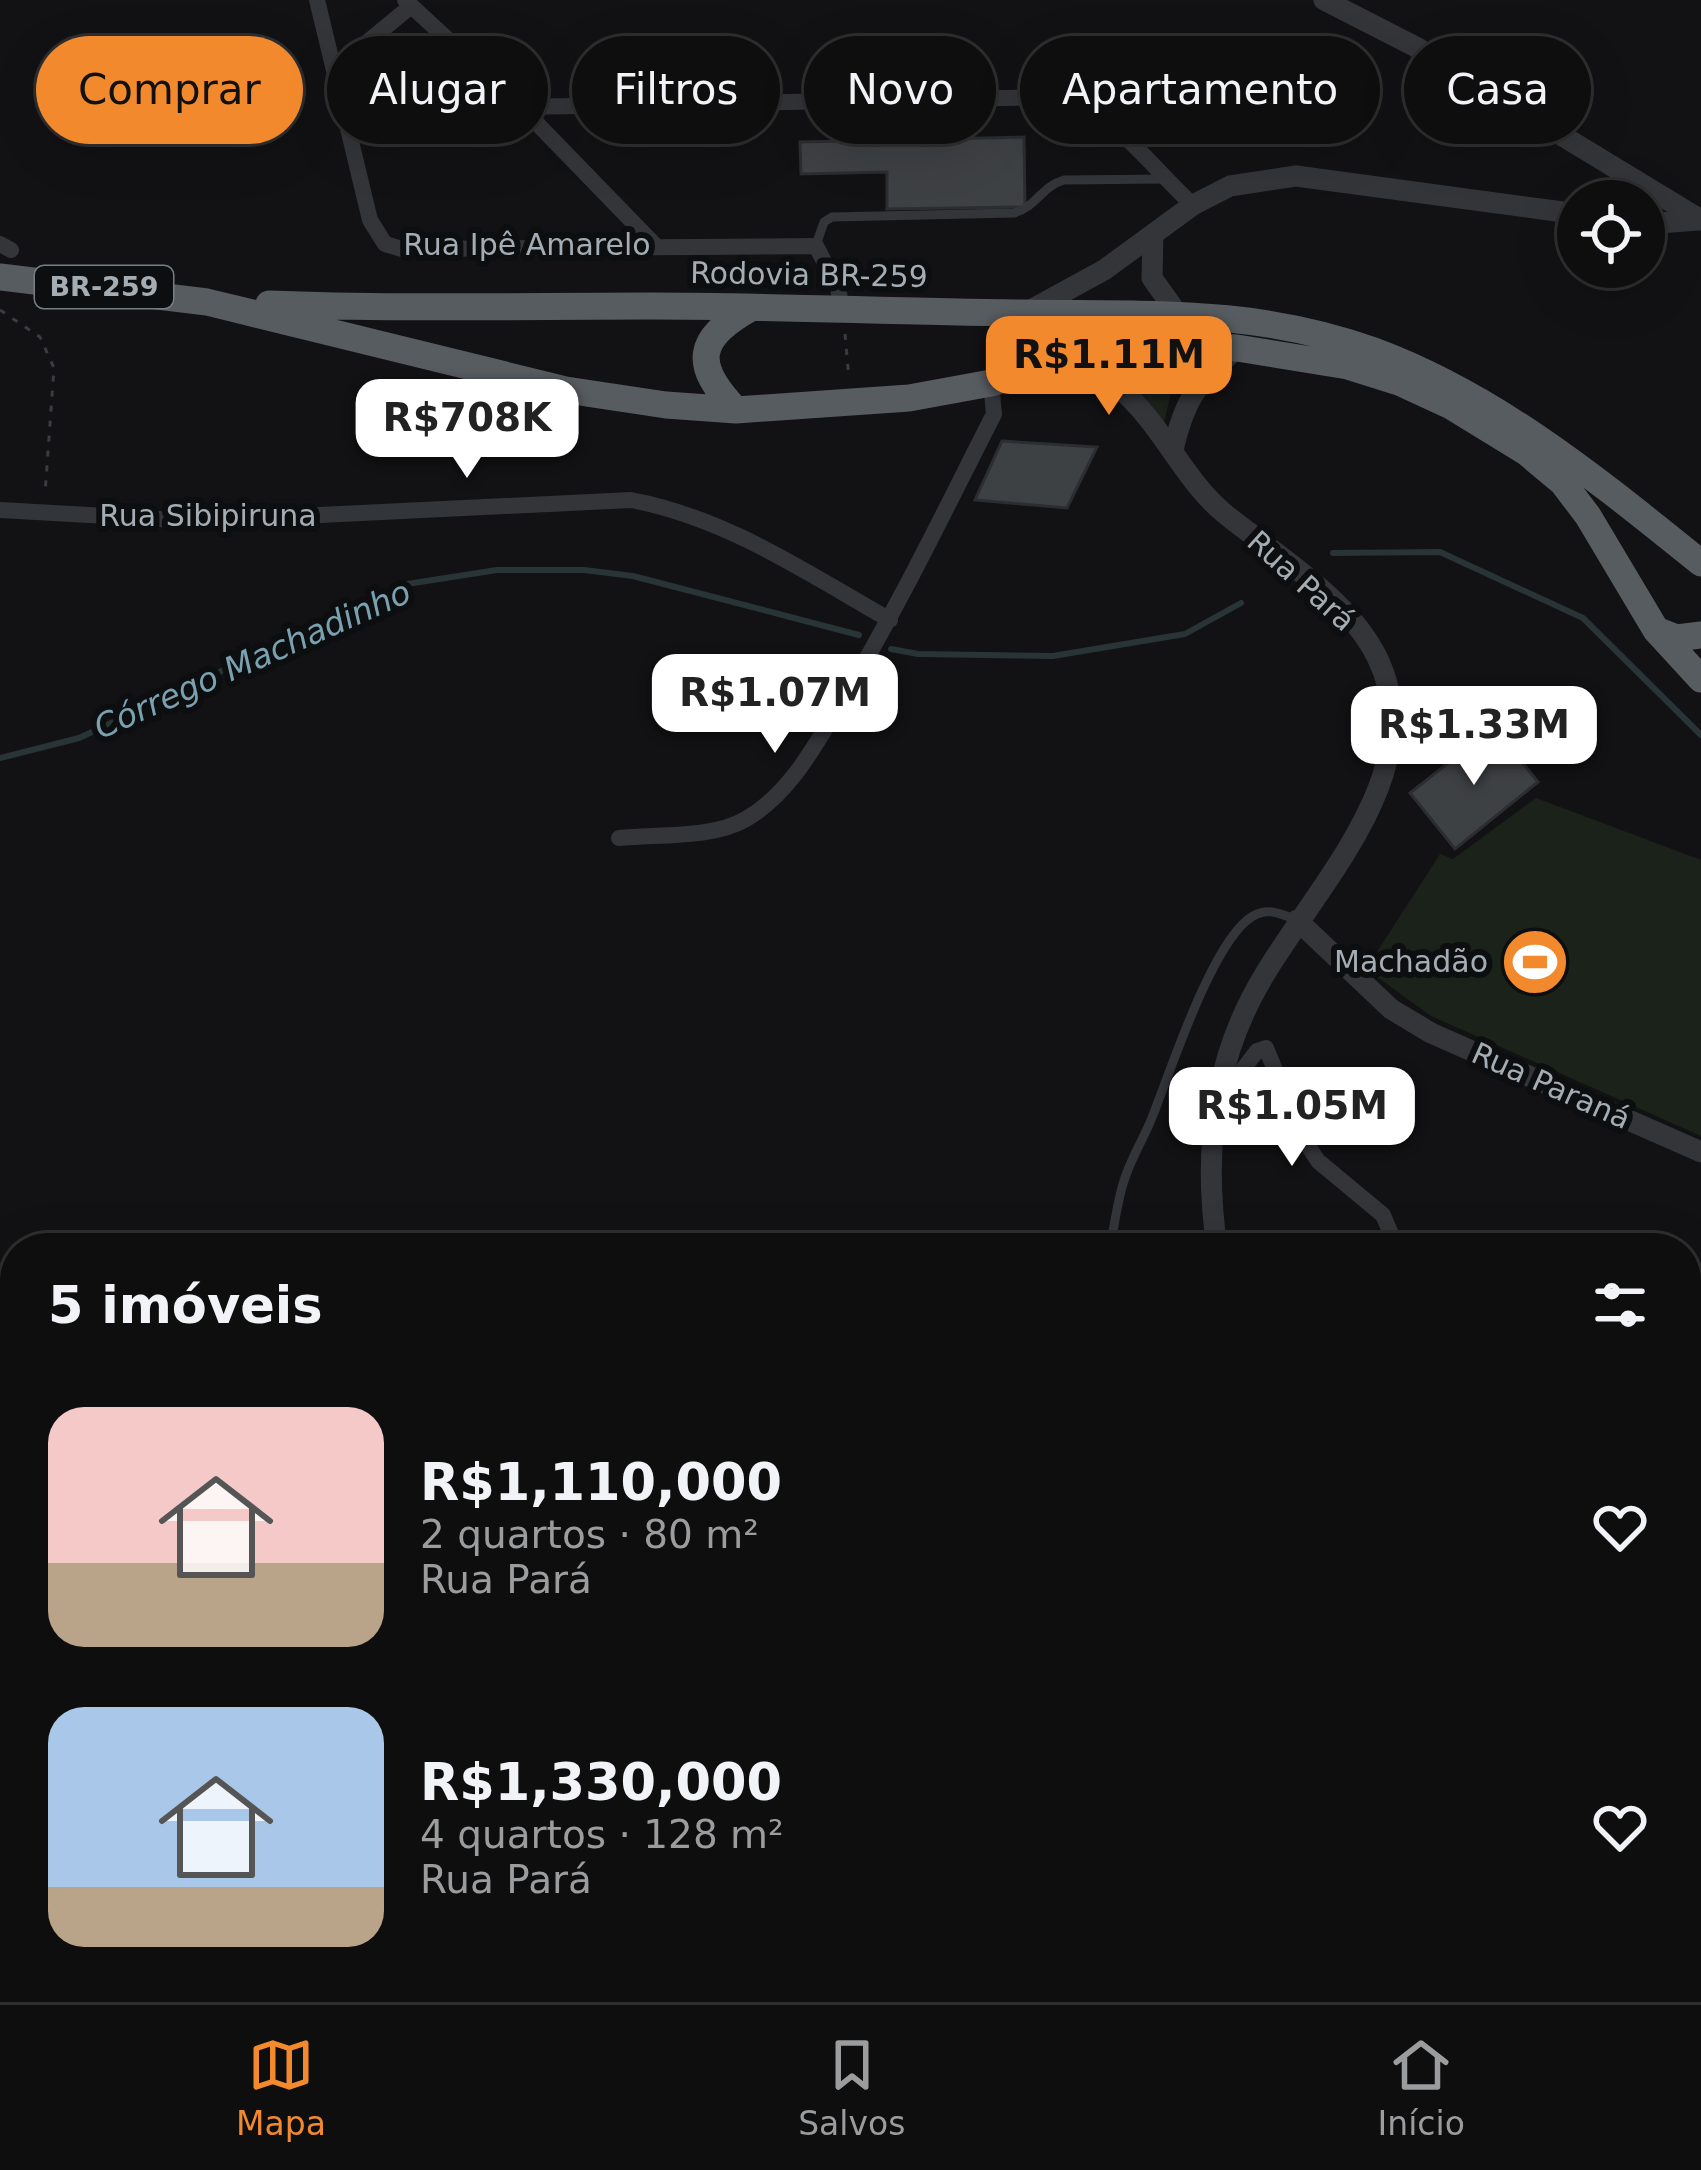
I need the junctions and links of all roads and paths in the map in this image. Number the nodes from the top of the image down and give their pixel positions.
1 (316, 0) edge
2 (1324, 0) edge
3 (408, 3) edge
4 (372, 36) edge
5 (444, 36) edge
6 (327, 40) edge
7 (548, 107) edge
8 (548, 135) edge
9 (352, 144) edge
10 (1164, 179) junction
11 (1193, 205) junction
12 (1557, 211) edge
13 (1700, 220) edge
14 (1665, 222) edge
15 (1153, 234) junction
16 (655, 245) junction
17 (816, 246) junction
18 (0, 277) edge
19 (207, 302) junction
20 (751, 308) junction
21 (842, 309) junction
22 (0, 310) edge
23 (1177, 313) junction
24 (1023, 314) junction
25 (1237, 348) junction
26 (1063, 361) junction
27 (991, 383) junction
28 (851, 404) junction
29 (736, 410) junction
30 (1173, 450) junction
31 (0, 510) edge
32 (44, 513) junction
33 (1701, 563) edge
34 (890, 620) junction
35 (1656, 630) junction
36 (1701, 635) edge
37 (1701, 679) edge
38 (619, 838) dead end
39 (1297, 920) junction
40 (1214, 1108) junction
41 (1701, 1152) edge
42 (1114, 1233) edge
43 (1215, 1233) edge
44 (1390, 1233) edge

1 - 6 street
2 - 13 street
3 - 4 street
3 - 5 street
7 - 10 street
8 - 16 street
9 - 16 street, Rua Ipê Amarelo
10 - 11 street
10 - 17 lane
11 - 12 street
11 - 15 street
13 - 14 street
15 - 23 street
15 - 24 street
16 - 17 street, Rua Ipê Amarelo
17 - 21 street
18 - 19 highway, BR-259
19 - 20 highway, Rodovia BR-259
19 - 29 highway
20 - 21 highway, Rodovia BR-259
20 - 29 highway
21 - 24 highway, Rodovia BR-259
21 - 28 path
22 - 32 path
23 - 24 highway, Rodovia BR-259
23 - 33 highway, Rodovia BR-259
25 - 26 highway
25 - 30 street
25 - 35 highway
26 - 27 highway
26 - 30 street, Rua Pará
27 - 28 highway
27 - 34 street
28 - 29 highway
30 - 39 street, Rua Pará
31 - 32 street, Rua Sibipiruna
32 - 34 street, Rua Sibipiruna
34 - 38 street
35 - 36 highway
35 - 37 highway
39 - 40 street, Rua Pará
39 - 41 street, Rua Paraná
39 - 42 lane
40 - 43 street, Rua Pará
40 - 44 street

